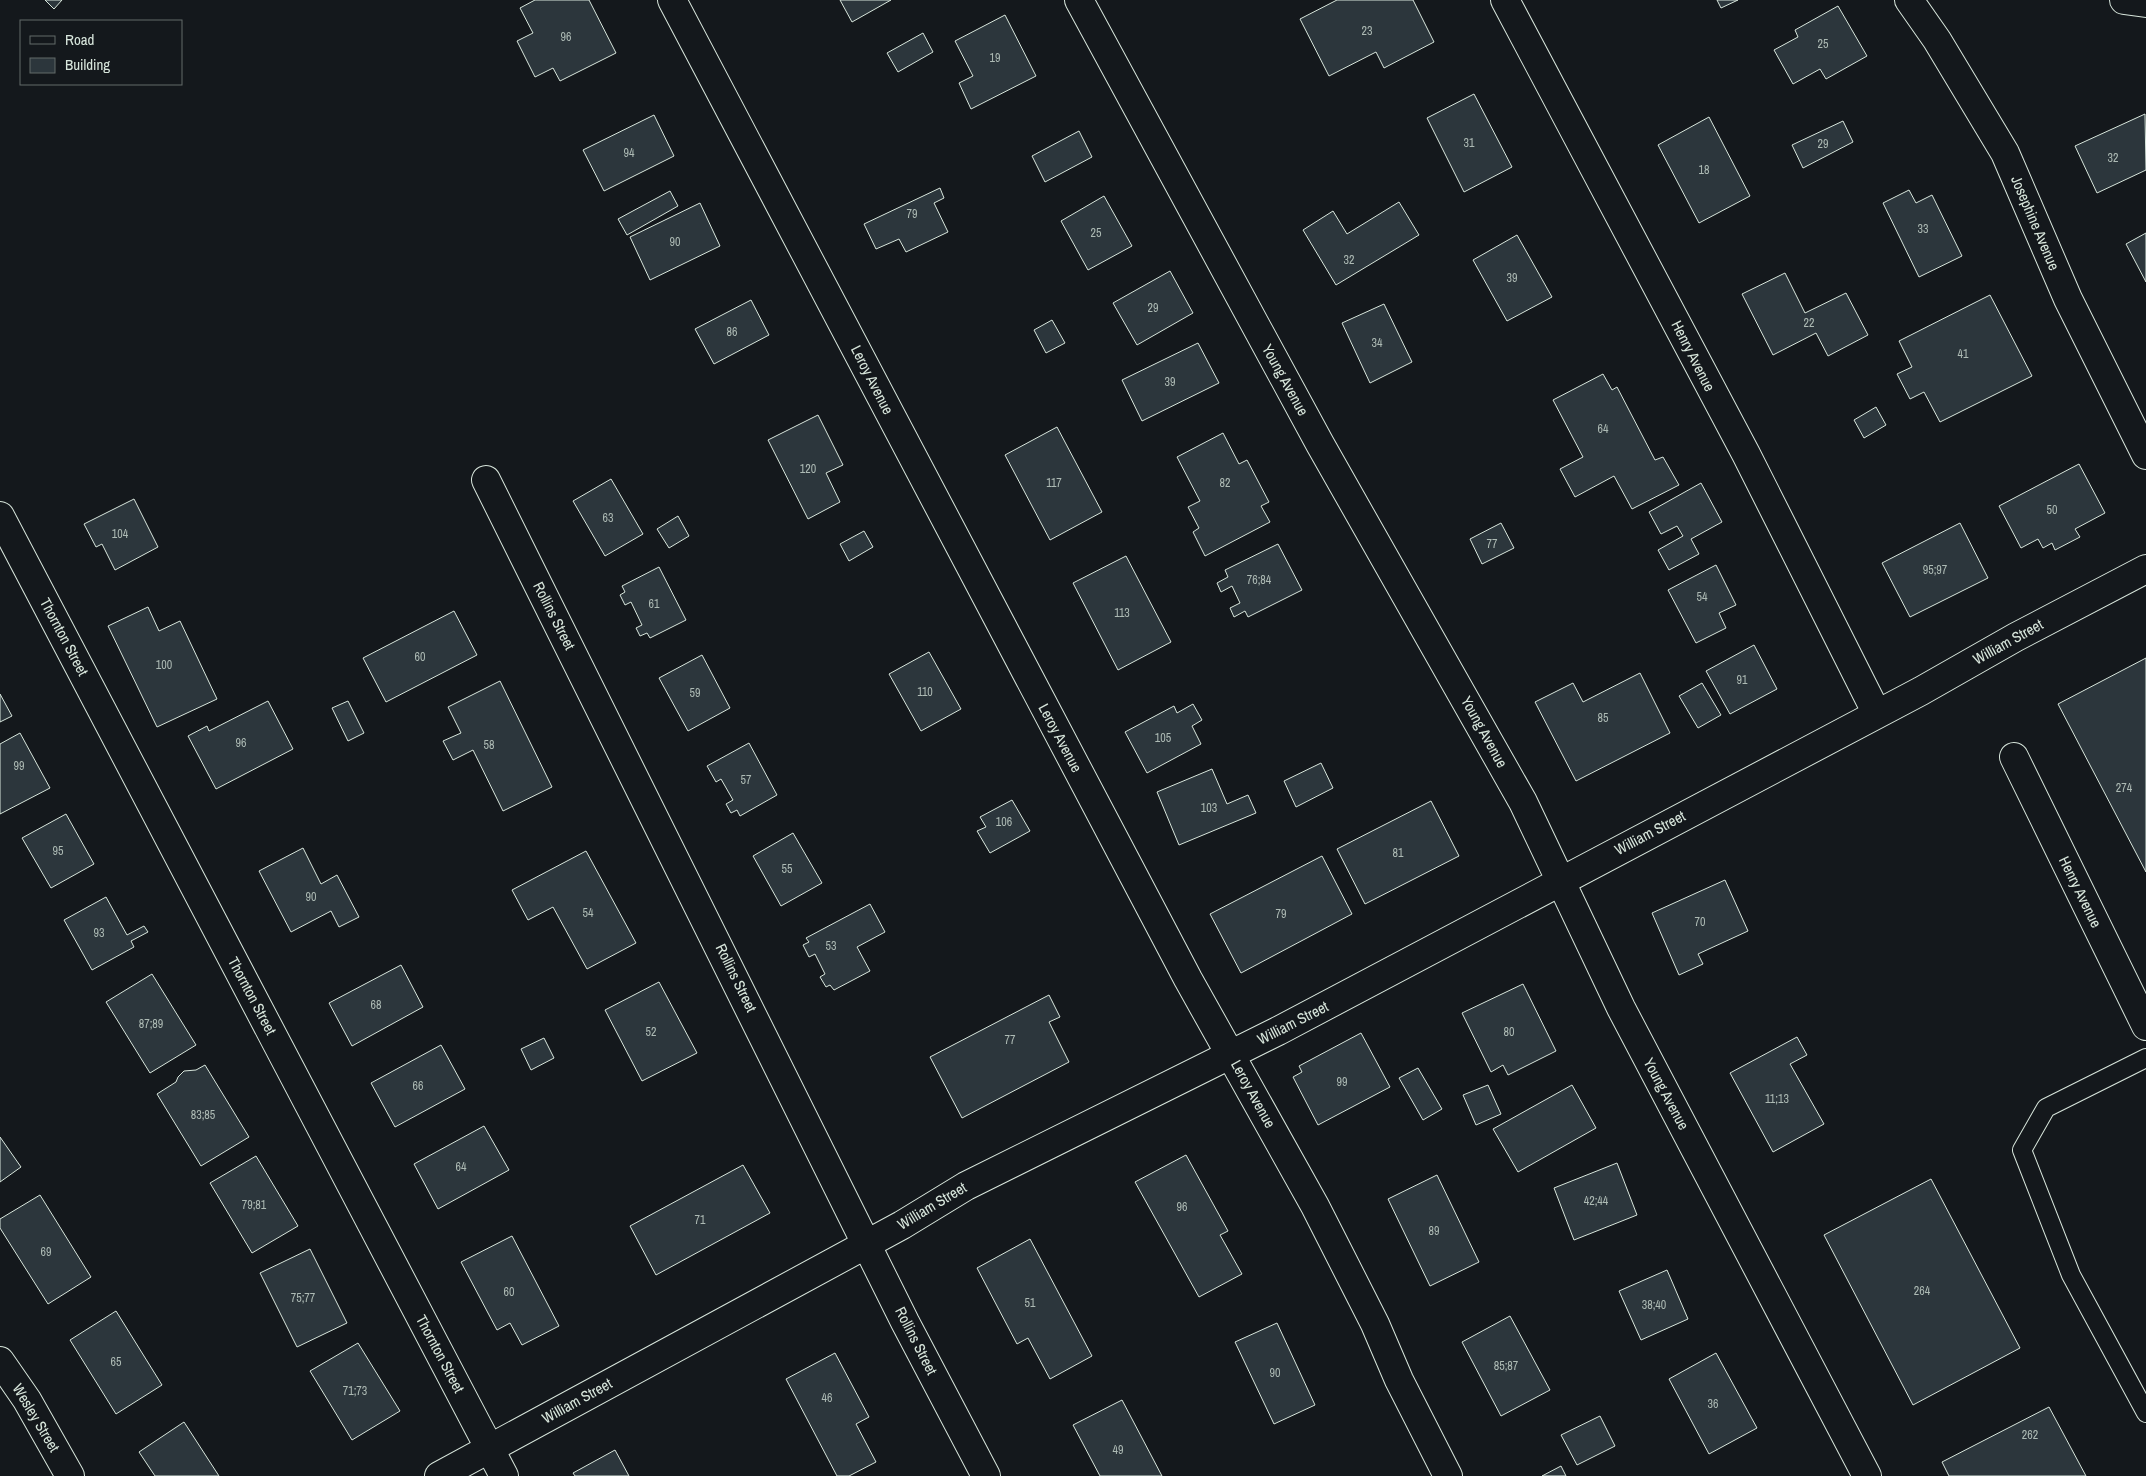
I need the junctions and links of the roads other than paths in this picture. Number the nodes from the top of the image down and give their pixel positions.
1 (672, 0) edge
2 (1080, 0) edge
3 (1505, 0) edge
4 (1909, 0) edge
5 (2124, 0) edge
6 (2146, 3) edge
7 (2146, 455) edge
8 (486, 480) dead end
9 (0, 516) edge
10 (2146, 569) edge
11 (1877, 714) junction
12 (2014, 757) dead end
13 (1560, 881) junction
14 (2146, 1026) edge
15 (1230, 1054) junction
16 (2146, 1058) edge
17 (866, 1243) junction
18 (0, 1361) edge
19 (2146, 1413) edge
20 (490, 1449) junction
21 (70, 1476) edge
22 (439, 1476) edge
23 (504, 1476) edge
24 (986, 1476) edge
25 (1448, 1476) edge
26 (1867, 1476) edge

1 - 15 street, Leroy Avenue
2 - 13 street, Young Avenue
3 - 11 street, Henry Avenue
4 - 7 street, Josephine Avenue
5 - 6 street
8 - 17 street, Rollins Street
9 - 20 street, Thornton Street
10 - 11 street, William Street
11 - 13 street, William Street
12 - 14 street, Henry Avenue
13 - 15 street, William Street
13 - 26 street, Young Avenue
15 - 17 street, William Street
15 - 25 street, Leroy Avenue
16 - 19 lane
17 - 20 street, William Street
17 - 24 street, Rollins Street
18 - 21 street, Wesley Street
20 - 22 street, William Street
20 - 23 street, Thornton Street

